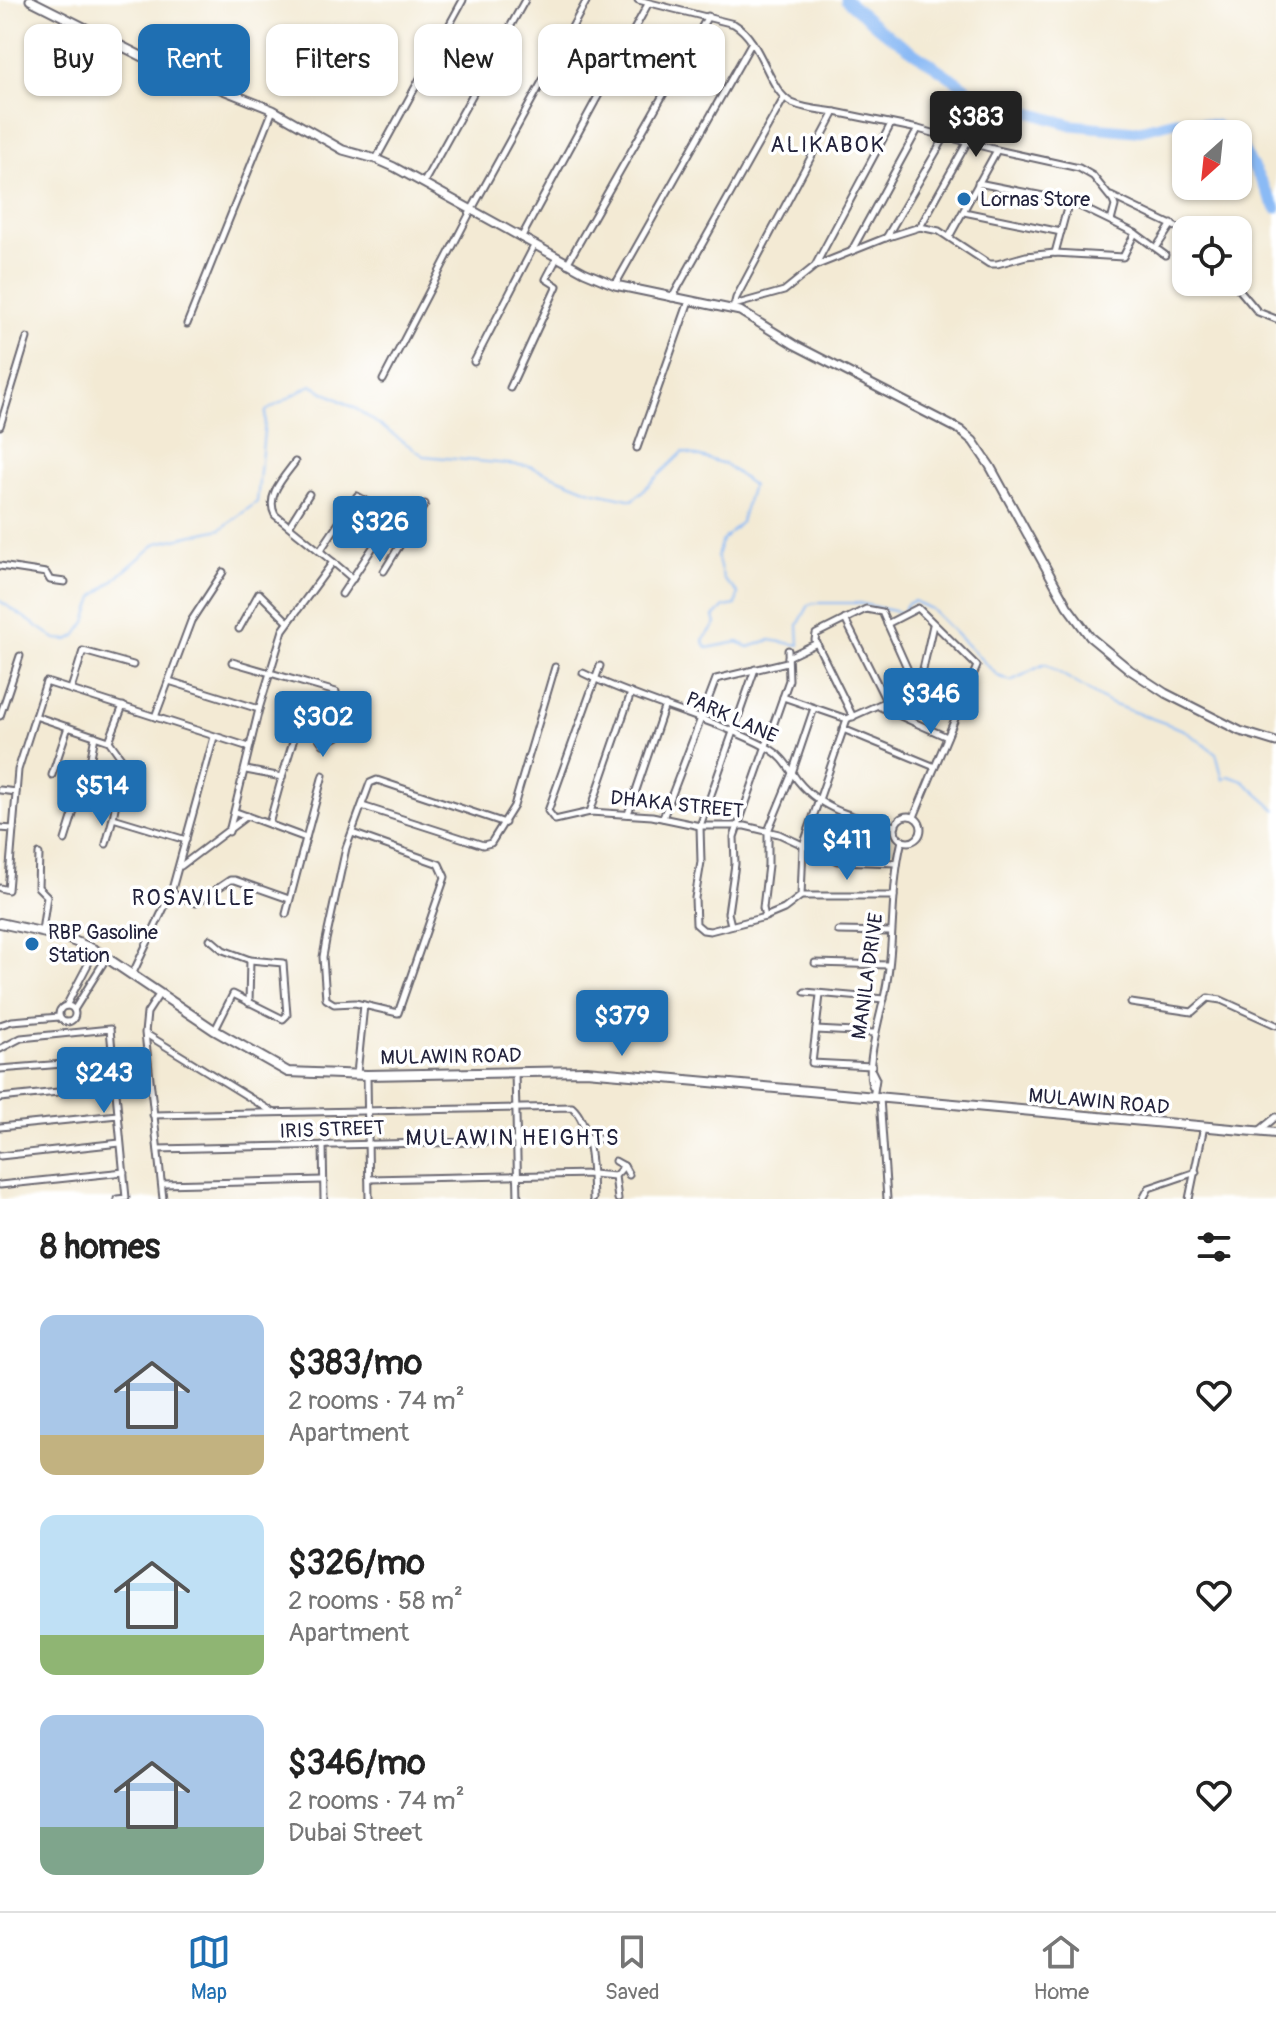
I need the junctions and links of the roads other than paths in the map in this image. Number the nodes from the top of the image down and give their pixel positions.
1 (30, 0) edge
2 (463, 0) edge
3 (525, 0) edge
4 (587, 0) edge
5 (638, 0) edge
6 (648, 4) junction
7 (708, 16) junction
8 (752, 41) junction
9 (784, 98) junction
10 (273, 110) junction
11 (835, 112) junction
12 (891, 124) junction
13 (918, 129) junction
14 (946, 135) junction
15 (968, 141) junction
16 (997, 150) junction
17 (376, 159) junction
18 (424, 182) junction
19 (978, 183) junction
20 (1108, 194) junction
21 (1069, 201) junction
22 (472, 209) junction
23 (964, 212) junction
24 (1111, 221) junction
25 (1172, 224) joint
26 (920, 227) junction
27 (1061, 232) junction
28 (1135, 233) junction
29 (949, 237) junction
30 (521, 238) junction
31 (885, 238) junction
32 (534, 246) junction
33 (1156, 248) junction
34 (852, 251) junction
35 (1055, 253) junction
36 (1165, 255) dead end
37 (557, 258) junction
38 (567, 264) junction
39 (815, 266) junction
40 (615, 285) junction
41 (1245, 296) edge
42 (672, 298) junction
43 (689, 301) junction
44 (734, 307) junction
45 (1276, 319) edge
46 (187, 324) dead end
47 (27, 338) dead end
48 (474, 362) dead end
49 (383, 380) dead end
50 (510, 388) dead end
51 (0, 426) edge
52 (637, 448) dead end
53 (295, 462) dead end
54 (309, 494) dead end
55 (425, 504) dead end
56 (289, 526) junction
57 (381, 536) junction
58 (401, 544) junction
59 (320, 551) junction
60 (333, 562) junction
61 (0, 566) edge
62 (384, 571) dead end
63 (223, 572) dead end
64 (353, 579) junction
65 (65, 582) dead end
66 (254, 587) dead end
67 (259, 593) junction
68 (342, 594) dead end
69 (845, 619) junction
70 (287, 621) junction
71 (887, 624) junction
72 (933, 625) junction
73 (239, 629) dead end
74 (817, 643) junction
75 (20, 656) dead end
76 (788, 656) junction
77 (232, 662) dead end
78 (133, 665) dead end
79 (600, 666) dead end
80 (555, 667) dead end
81 (755, 669) junction
82 (583, 673) dead end
83 (271, 675) junction
84 (595, 679) junction
85 (169, 681) junction
86 (918, 687) junction
87 (71, 689) junction
88 (336, 692) dead end
89 (631, 693) junction
90 (783, 697) junction
91 (887, 703) junction
92 (665, 705) junction
93 (123, 706) junction
94 (960, 706) junction
95 (880, 707) junction
96 (814, 708) junction
97 (259, 709) junction
98 (0, 716) edge
99 (35, 716) junction
100 (155, 717) junction
101 (701, 718) junction
102 (850, 718) junction
103 (68, 727) junction
104 (843, 729) junction
105 (735, 731) junction
106 (344, 733) dead end
107 (95, 736) junction
108 (214, 737) junction
109 (947, 737) junction
110 (109, 741) junction
111 (1276, 742) edge
112 (249, 747) junction
113 (765, 747) junction
114 (935, 767) junction
115 (246, 770) junction
116 (792, 773) junction
117 (52, 775) dead end
118 (323, 775) dead end
119 (282, 777) junction
120 (0, 790) edge
121 (16, 792) junction
122 (818, 800) junction
123 (362, 806) junction
124 (236, 812) junction
125 (590, 812) junction
126 (628, 814) junction
127 (247, 816) junction
128 (914, 817) junction
129 (113, 818) junction
130 (663, 818) junction
131 (505, 823) junction
132 (269, 824) junction
133 (700, 826) junction
134 (737, 826) junction
135 (896, 826) junction
136 (0, 828) edge
137 (13, 829) junction
138 (768, 831) junction
139 (229, 832) junction
140 (352, 833) junction
141 (306, 838) junction
142 (65, 840) dead end
143 (186, 840) junction
144 (902, 840) junction
145 (106, 844) dead end
146 (803, 846) junction
147 (39, 854) dead end
148 (897, 863) junction
149 (180, 866) junction
150 (0, 888) edge
151 (171, 893) junction
152 (801, 896) junction
153 (894, 896) junction
154 (289, 899) junction
155 (286, 914) dead end
156 (765, 917) junction
157 (0, 923) edge
158 (731, 925) junction
159 (838, 931) dead end
160 (42, 932) junction
161 (890, 932) junction
162 (210, 939) dead end
163 (95, 950) junction
164 (107, 957) junction
165 (250, 960) junction
166 (815, 963) dead end
167 (888, 965) junction
168 (132, 975) junction
169 (81, 978) junction
170 (91, 984) junction
171 (805, 992) dead end
172 (160, 993) junction
173 (820, 995) junction
174 (884, 999) junction
175 (249, 1003) junction
176 (1131, 1003) dead end
177 (364, 1005) junction
178 (66, 1006) junction
179 (74, 1010) junction
180 (59, 1017) junction
181 (0, 1025) edge
182 (1276, 1025) edge
183 (214, 1030) junction
184 (816, 1030) junction
185 (145, 1033) junction
186 (874, 1033) junction
187 (0, 1049) edge
188 (114, 1060) junction
189 (871, 1068) junction
190 (0, 1069) edge
191 (515, 1071) junction
192 (362, 1074) junction
193 (116, 1086) junction
194 (0, 1098) edge
195 (877, 1098) junction
196 (516, 1106) junction
197 (367, 1109) junction
198 (273, 1112) junction
199 (118, 1115) junction
200 (153, 1115) junction
201 (1276, 1117) edge
202 (1204, 1126) junction
203 (0, 1127) edge
204 (1259, 1131) junction
205 (1276, 1133) edge
206 (587, 1139) junction
207 (603, 1139) dead end
208 (517, 1141) junction
209 (120, 1143) junction
210 (368, 1144) junction
211 (323, 1145) junction
212 (158, 1149) junction
213 (0, 1156) edge
214 (615, 1161) dead end
215 (624, 1166) junction
216 (124, 1172) junction
217 (1196, 1172) junction
218 (592, 1174) junction
219 (517, 1175) junction
220 (629, 1175) dead end
221 (615, 1176) junction
222 (369, 1179) junction
223 (323, 1180) junction
224 (162, 1184) junction
225 (0, 1185) edge
226 (117, 1199) edge
227 (163, 1199) edge
228 (324, 1199) edge
229 (369, 1199) edge
230 (518, 1199) edge
231 (593, 1199) edge
232 (618, 1199) edge
233 (887, 1199) edge
234 (1143, 1199) edge
235 (1189, 1199) edge

1 - 10 street
2 - 17 street
3 - 18 street
4 - 22 street
5 - 6 street
6 - 7 street
6 - 30 street
7 - 8 street
7 - 38 street
8 - 9 street
8 - 40 street
9 - 11 street
9 - 42 street
10 - 17 street
10 - 46 street
11 - 12 street
11 - 44 street
12 - 13 street
12 - 39 street
13 - 14 street
13 - 34 street
14 - 15 street
14 - 31 street
15 - 16 street
15 - 26 street
16 - 19 street
16 - 20 street
17 - 18 street
18 - 22 street
19 - 21 street
19 - 23 street
20 - 24 street
20 - 25 street
21 - 24 street
21 - 27 street
22 - 30 street
22 - 49 street
23 - 27 street
23 - 29 street
24 - 28 street
25 - 33 street
26 - 29 street
26 - 31 street
27 - 35 street
28 - 33 street
28 - 35 street
29 - 35 street
30 - 32 street
31 - 34 street
32 - 37 street
32 - 48 street
33 - 36 street
34 - 39 street
37 - 38 street
37 - 50 street
38 - 40 street
39 - 44 street
40 - 42 street
41 - 45 street
42 - 43 street
43 - 44 street
43 - 52 street
44 - 111 street
47 - 51 street
53 - 56 street
54 - 56 street
55 - 58 street
56 - 59 street
57 - 58 street
57 - 59 street
57 - 64 street
58 - 62 street
59 - 60 street
60 - 64 street
60 - 70 street
61 - 65 street
63 - 85 street
64 - 68 street
66 - 67 street
67 - 70 street
67 - 73 street
69 - 71 street
69 - 74 street
69 - 91 street
70 - 83 street
71 - 72 street
71 - 86 street
72 - 86 street
72 - 94 street
74 - 76 street
74 - 102 street
75 - 98 street
76 - 81 street
76 - 90 street
77 - 83 street
78 - 87 street
79 - 84 street
80 - 131 street
81 - 101 street
81 - 105 street
82 - 84 street, PARK LANE
83 - 88 street
83 - 97 street
84 - 89 street, PARK LANE
84 - 125 street, DHAKA STREET
85 - 97 street
85 - 100 street
86 - 91 street
86 - 94 street
87 - 93 street
87 - 99 street
89 - 92 street, PARK LANE
89 - 125 street
90 - 96 street
90 - 113 street
91 - 95 street
92 - 101 street, PARK LANE
92 - 126 street
93 - 100 street
93 - 110 street
94 - 109 street
95 - 102 street
95 - 109 street
96 - 102 street
96 - 116 street
97 - 112 street
99 - 103 street
99 - 121 street
100 - 108 street
101 - 105 street, PARK LANE
101 - 130 street
102 - 104 street
103 - 107 street
103 - 117 street
104 - 114 street
104 - 122 street
105 - 113 street, PARK LANE
105 - 133 street
106 - 119 street
107 - 110 street
107 - 142 street
108 - 112 street
108 - 143 street
109 - 114 street
110 - 129 street
112 - 115 street
113 - 116 street, PARK LANE
113 - 134 street
114 - 128 street
115 - 119 street
115 - 124 street
116 - 122 street, PARK LANE
116 - 138 street
118 - 141 street
119 - 132 street
120 - 121 street
121 - 137 street
122 - 135 street, PARK LANE
122 - 146 street
123 - 131 street
123 - 131 street
123 - 140 street
124 - 127 street
124 - 139 street
125 - 126 street, DHAKA STREET
126 - 130 street, DHAKA STREET
127 - 132 street
127 - 139 street
128 - 135 street
128 - 144 street
129 - 143 street
129 - 145 street
130 - 133 street, DHAKA STREET
132 - 141 street
133 - 134 street, DHAKA STREET
133 - 158 street
134 - 138 street, DHAKA STREET
134 - 158 street
135 - 144 street
136 - 137 street
137 - 150 street
138 - 146 street, DHAKA STREET
138 - 156 street
139 - 149 street
140 - 177 street
140 - 177 street
141 - 154 street
143 - 149 street
144 - 148 street, MANILA DRIVE
146 - 148 street, DHAKA STREET
146 - 152 street
147 - 160 street
148 - 153 street, MANILA DRIVE
149 - 151 street
151 - 154 street
151 - 168 street
152 - 153 street
152 - 156 street
153 - 161 street, MANILA DRIVE
154 - 155 street
156 - 158 street
157 - 160 main road, MULAWIN ROAD
159 - 161 street
160 - 163 main road, MULAWIN ROAD
161 - 167 street, MANILA DRIVE
162 - 165 street
163 - 164 main road, MULAWIN ROAD
163 - 169 street
164 - 168 main road, MULAWIN ROAD
164 - 170 street
165 - 175 street
165 - 175 street
166 - 167 street
167 - 174 street, MANILA DRIVE
168 - 172 main road, MULAWIN ROAD
169 - 170 street
169 - 178 street
170 - 179 street
171 - 173 street
172 - 183 main road, MULAWIN ROAD
172 - 185 street
173 - 174 street
173 - 184 street
174 - 186 street, MANILA DRIVE
175 - 183 street
176 - 182 street
177 - 192 street
178 - 179 street
178 - 180 street
179 - 180 street
180 - 181 street
183 - 192 main road, MULAWIN ROAD
184 - 186 street
184 - 189 street
185 - 198 street
185 - 200 street
186 - 189 street, MANILA DRIVE
187 - 188 street
188 - 190 street
188 - 193 street
189 - 195 street, MANILA DRIVE
191 - 192 main road, MULAWIN ROAD
191 - 195 main road, MULAWIN ROAD
191 - 196 street
192 - 197 street
193 - 194 street
193 - 199 street
195 - 202 main road, MULAWIN ROAD
195 - 233 street, MANILA DRIVE
196 - 197 street
196 - 206 street
196 - 208 street
197 - 198 street
197 - 210 street
198 - 200 street
199 - 203 street
199 - 209 street
200 - 212 street
201 - 204 street
202 - 204 main road, MULAWIN ROAD
202 - 217 street
204 - 205 main road, MULAWIN ROAD
206 - 207 street, IRIS STREET
206 - 208 street, IRIS STREET
206 - 218 street
208 - 210 street, IRIS STREET
208 - 219 street
209 - 213 street
209 - 216 street
210 - 211 street, IRIS STREET
210 - 222 street
211 - 212 street, IRIS STREET
211 - 223 street
212 - 224 street
214 - 215 street
215 - 220 street
215 - 221 street
216 - 225 street
216 - 226 street
217 - 234 street
217 - 235 street
218 - 219 street
218 - 221 street
218 - 231 street
219 - 222 street
219 - 230 street
221 - 232 street
222 - 229 street
223 - 224 street
223 - 228 street
224 - 227 street

